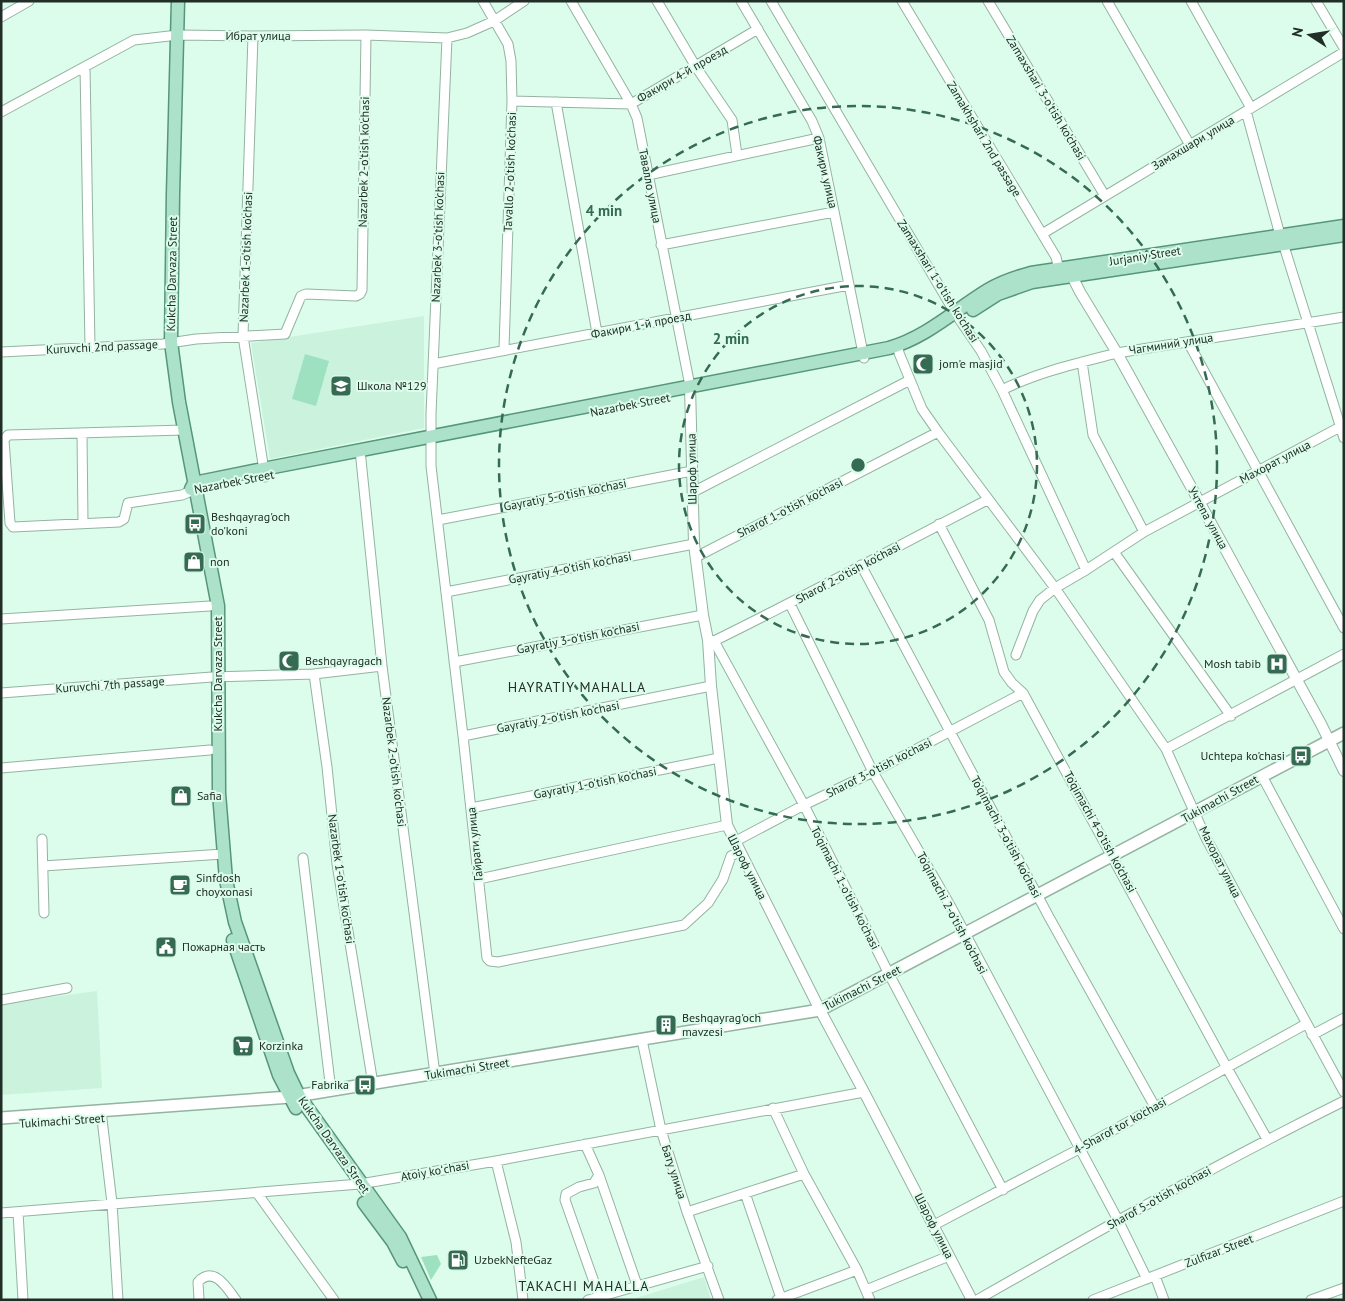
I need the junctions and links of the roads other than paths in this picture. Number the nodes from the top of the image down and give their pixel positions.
1 (29, 1) edge
2 (170, 1) edge
3 (178, 1) edge
4 (483, 1) edge
5 (524, 1) edge
6 (571, 1) edge
7 (657, 1) edge
8 (742, 1) edge
9 (771, 1) edge
10 (902, 1) edge
11 (988, 1) edge
12 (1107, 1) edge
13 (1191, 1) edge
14 (1316, 1) edge
15 (1, 17) edge
16 (494, 20) junction
17 (758, 30) junction
18 (174, 35) junction
19 (366, 35) junction
20 (253, 36) junction
21 (446, 38) junction
22 (1344, 50) edge
23 (85, 67) junction
24 (696, 67) junction
25 (512, 101) junction
26 (556, 102) junction
27 (631, 104) junction
28 (1249, 110) junction
29 (1, 112) edge
30 (819, 138) junction
31 (1190, 144) junction
32 (737, 155) junction
33 (648, 175) junction
34 (1105, 196) junction
35 (834, 212) junction
36 (1344, 226) edge
37 (1042, 234) junction
38 (1344, 235) edge
39 (1282, 239) junction
40 (661, 245) junction
41 (1065, 273) junction
42 (849, 285) junction
43 (299, 300) joint
44 (957, 316) junction
45 (1344, 317) edge
46 (676, 318) junction
47 (1307, 322) junction
48 (597, 333) junction
49 (243, 336) junction
50 (1188, 342) junction
51 (167, 343) junction
52 (90, 347) junction
53 (504, 349) junction
54 (898, 349) junction
55 (1, 352) edge
56 (1117, 353) junction
57 (863, 357) junction
58 (1082, 362) junction
59 (433, 364) junction
60 (910, 380) junction
61 (690, 390) junction
62 (1002, 390) junction
63 (1340, 427) junction
64 (181, 430) junction
65 (938, 432) junction
66 (82, 433) junction
67 (1344, 438) edge
68 (430, 440) junction
69 (360, 453) junction
70 (692, 471) junction
71 (1258, 471) junction
72 (264, 473) junction
73 (193, 489) junction
74 (693, 492) junction
75 (987, 500) junction
76 (1200, 503) junction
77 (438, 520) junction
78 (83, 524) junction
79 (939, 524) junction
80 (1144, 532) junction
81 (694, 544) junction
82 (1114, 552) junction
83 (696, 557) junction
84 (861, 564) junction
85 (1086, 570) junction
86 (1054, 588) junction
87 (446, 592) junction
88 (790, 604) junction
89 (210, 606) junction
90 (703, 615) junction
91 (1, 619) edge
92 (1344, 628) edge
93 (711, 640) junction
94 (1344, 654) edge
95 (1016, 655) dead end
96 (454, 662) junction
97 (382, 666) junction
98 (314, 674) junction
99 (216, 677) junction
100 (1296, 680) junction
101 (711, 686) junction
102 (1, 693) edge
103 (1024, 693) junction
104 (1231, 716) junction
105 (950, 731) junction
106 (1344, 733) edge
107 (463, 736) junction
108 (1329, 742) junction
109 (1166, 749) junction
110 (210, 750) junction
111 (718, 758) junction
112 (1, 768) edge
113 (1344, 771) edge
114 (874, 772) junction
115 (1262, 776) junction
116 (804, 805) junction
117 (471, 808) junction
118 (1195, 813) junction
119 (727, 826) junction
120 (42, 839) dead end
121 (734, 842) junction
122 (739, 852) junction
123 (219, 855) junction
124 (1113, 856) junction
125 (303, 858) dead end
126 (43, 866) junction
127 (479, 879) junction
128 (1038, 896) junction
129 (44, 913) dead end
130 (1344, 929) edge
131 (964, 934) junction
132 (888, 974) junction
133 (67, 988) dead end
134 (1, 1000) edge
135 (820, 1010) junction
136 (1344, 1018) edge
137 (1306, 1024) junction
138 (1312, 1035) junction
139 (642, 1040) junction
140 (1227, 1068) junction
141 (435, 1074) junction
142 (373, 1084) junction
143 (331, 1091) junction
144 (864, 1092) junction
145 (1344, 1092) edge
146 (294, 1099) junction
147 (1344, 1101) edge
148 (1155, 1107) junction
149 (772, 1108) junction
150 (102, 1114) junction
151 (1, 1118) edge
152 (1, 1125) edge
153 (661, 1130) junction
154 (1267, 1139) junction
155 (585, 1144) junction
156 (1079, 1149) junction
157 (496, 1161) junction
158 (804, 1174) junction
159 (599, 1175) junction
160 (355, 1184) junction
161 (1003, 1190) junction
162 (257, 1193) junction
163 (745, 1193) junction
164 (1344, 1201) edge
165 (112, 1203) junction
166 (18, 1212) junction
167 (687, 1212) junction
168 (1, 1213) edge
169 (1118, 1220) junction
170 (934, 1225) junction
171 (949, 1256) junction
172 (708, 1266) junction
173 (857, 1270) junction
174 (1151, 1277) junction
175 (637, 1285) junction
176 (1344, 1288) edge
177 (866, 1290) junction
178 (599, 1296) junction
179 (802, 1296) edge
180 (779, 1299) edge
181 (23, 1300) edge
182 (118, 1300) edge
183 (199, 1300) edge
184 (236, 1300) edge
185 (334, 1300) edge
186 (421, 1300) edge
187 (430, 1300) edge
188 (523, 1300) edge
189 (588, 1300) edge
190 (719, 1300) edge
191 (870, 1300) edge
192 (972, 1300) edge
193 (976, 1300) edge
194 (1093, 1300) edge
195 (1164, 1300) edge
196 (1312, 1300) edge

1 - 15 street
2 - 18 main road, Kukcha Darvaza Street
3 - 18 main road, Kukcha Darvaza Street
4 - 16 street, Tavallo 2-o'tish ko'chasi
5 - 16 street, Ибрат улица
6 - 27 street, Тавалло улица
7 - 24 street
8 - 17 street, Факири улица
9 - 44 street, Zamaxshari 1-o'tish ko'chasi
10 - 37 street, Zamakhshari 2nd passage
11 - 34 street, Zamaxshari 3-o'tish ko'chasi
12 - 31 street
13 - 28 street
14 - 22 street
16 - 21 street, Ибрат улица
16 - 25 street, Tavallo 2-o'tish ko'chasi
17 - 24 street, Факири 4-й проезд
17 - 30 street, Факири улица
18 - 20 street, Ибрат улица
18 - 23 street, Ибрат улица
18 - 51 main road, Kukcha Darvaza Street
19 - 20 street, Ибрат улица
19 - 21 street, Ибрат улица
19 - 43 street, Nazarbek 2-o'tish ko'chasi
20 - 49 street, Nazarbek 1-o'tish ko'chasi
21 - 59 street, Nazarbek 3-o'tish ko'chasi
22 - 28 street, Замахшари улица
23 - 29 street, Ибрат улица
23 - 52 street
24 - 27 street, Факири 4-й проезд
24 - 32 street
25 - 26 street, Факири 4-й проезд
25 - 53 street, Tavallo 2-o'tish ko'chasi
26 - 27 street, Факири 4-й проезд
26 - 48 street
27 - 33 street, Тавалло улица
28 - 31 street, Замахшари улица
28 - 39 street
30 - 32 street
30 - 35 street, Факири улица
31 - 34 street, Замахшари улица
32 - 33 street
33 - 40 street, Тавалло улица
34 - 37 street, Замахшари улица
35 - 40 street
35 - 42 street, Факири улица
36 - 39 main road, Jurjaniy Street
37 - 41 street, Zamakhshari 2nd passage
38 - 39 main road, Jurjaniy Street
39 - 41 main road, Jurjaniy Street
39 - 47 street
40 - 46 street, Тавалло улица
41 - 44 main road, Jurjaniy Street
41 - 56 street, Учтепа улица
42 - 46 street, Факири 1-й проезд
42 - 57 street, Факири улица
43 - 49 street, Kuruvchi 2nd passage
44 - 54 main road, Nazarbek Street
44 - 62 street, Zamaxshari 1-o'tish ko'chasi
45 - 47 street, Чагминий улица
46 - 48 street, Факири 1-й проезд
46 - 61 street, Тавалло улица
47 - 50 street, Чагминий улица
47 - 63 street
48 - 53 street, Факири 1-й проезд
49 - 51 street, Kuruvchi 2nd passage
49 - 72 street, Nazarbek 1-o'tish ko'chasi
50 - 56 street, Чагминий улица
50 - 71 street
51 - 52 street, Kuruvchi 2nd passage
51 - 64 main road, Kukcha Darvaza Street
52 - 55 street, Kuruvchi 2nd passage
53 - 59 street, Факири 1-й проезд
54 - 57 main road, Nazarbek Street
54 - 60 street, Махорат улица
56 - 58 street, Чагминий улица
56 - 76 street, Учтепа улица
57 - 61 main road, Nazarbek Street
58 - 62 street, Чагминий улица
58 - 80 street
59 - 68 street, Nazarbek 3-o'tish ko'chasi
60 - 65 street, Махорат улица
60 - 74 street
61 - 68 main road, Nazarbek Street
61 - 70 street, Шароф улица
62 - 85 street, Zamaxshari 1-o'tish ko'chasi
63 - 67 street
63 - 71 street, Махорат улица
64 - 66 street
64 - 73 main road, Kukcha Darvaza Street
65 - 75 street, Махорат улица
65 - 83 street, Sharof 1-o'tish ko'chasi
66 - 78 street
66 - 78 street
68 - 69 main road, Nazarbek Street
68 - 77 street, Гайрати улица
69 - 72 main road, Nazarbek Street
69 - 97 street, Nazarbek 2-o'tish ko'chasi
70 - 74 street, Шароф улица
70 - 77 street, Gayratiy 5-o'tish ko'chasi
71 - 76 street, Махорат улица
71 - 92 street
72 - 73 main road, Nazarbek Street
73 - 78 street
73 - 89 main road, Kukcha Darvaza Street
73 - 99 main road, Kukcha Darvaza Street
74 - 81 street, Шароф улица
75 - 79 street, Sharof 2-o'tish ko'chasi
75 - 86 street, Махорат улица
76 - 80 street, Махорат улица
76 - 100 street, Учтепа улица
77 - 87 street, Гайрати улица
79 - 84 street, Sharof 2-o'tish ko'chasi
79 - 103 street, To'qimachi 4-o'tish ko'chasi
80 - 82 street, Махорат улица
81 - 83 street, Шароф улица
81 - 87 street, Gayratiy 4-o'tish ko'chasi
82 - 85 street, Махорат улица
82 - 104 street
83 - 90 street, Шароф улица
84 - 88 street, Sharof 2-o'tish ko'chasi
84 - 105 street, To'qimachi 3-o'tish ko'chasi
85 - 86 street, Махорат улица
86 - 95 street, Махорат улица
86 - 109 street, Махорат улица
87 - 96 street, Гайрати улица
88 - 93 street, Sharof 2-o'tish ko'chasi
88 - 114 street, To'qimachi 2-o'tish ko'chasi
89 - 91 street
89 - 99 main road, Kukcha Darvaza Street
90 - 93 street, Шароф улица
90 - 96 street, Gayratiy 3-o'tish ko'chasi
93 - 101 street, Шароф улица
93 - 116 street, To'qimachi 1-o'tish ko'chasi
94 - 100 street
96 - 107 street, Гайрати улица
97 - 98 street, Kuruvchi 7th passage
97 - 141 street, Nazarbek 2-o'tish ko'chasi
98 - 99 street, Kuruvchi 7th passage
98 - 142 street, Nazarbek 1-o'tish ko'chasi
99 - 102 street, Kuruvchi 7th passage
99 - 110 main road, Kukcha Darvaza Street
99 - 123 main road, Kukcha Darvaza Street
100 - 104 street
100 - 108 street, Учтепа улица
101 - 107 street, Gayratiy 2-o'tish ko'chasi
101 - 111 street, Шароф улица
103 - 105 street, Sharof 3-o'tish ko'chasi
103 - 124 street, To'qimachi 4-o'tish ko'chasi
104 - 109 street
105 - 114 street, Sharof 3-o'tish ko'chasi
105 - 128 street, To'qimachi 3-o'tish ko'chasi
106 - 108 main road, Tukimachi Street
107 - 117 street, Гайрати улица
108 - 113 street, Учтепа улица
108 - 115 main road, Tukimachi Street
109 - 118 street, Махорат улица
110 - 112 street
110 - 123 main road, Kukcha Darvaza Street
111 - 117 street, Gayratiy 1-o'tish ko'chasi
111 - 119 street, Шароф улица
114 - 116 street, Sharof 3-o'tish ko'chasi
114 - 131 street, To'qimachi 2-o'tish ko'chasi
115 - 118 main road, Tukimachi Street
115 - 130 street
116 - 121 street, Sharof 3-o'tish ko'chasi
116 - 132 street, To'qimachi 1-o'tish ko'chasi
117 - 127 street, Гайрати улица
118 - 124 main road, Tukimachi Street
118 - 137 street, Махорат улица
119 - 121 street, Шароф улица
119 - 127 street
120 - 126 street
121 - 122 street, Шароф улица
122 - 127 street, Гайрати улица
122 - 135 street, Шароф улица
123 - 126 street
123 - 146 main road, Kukcha Darvaza Street
124 - 128 main road, Tukimachi Street
124 - 140 street, To'qimachi 4-o'tish ko'chasi
125 - 143 street
126 - 129 street
128 - 131 main road, Tukimachi Street
128 - 148 street, To'qimachi 3-o'tish ko'chasi
131 - 132 main road, Tukimachi Street
131 - 156 street, To'qimachi 2-o'tish ko'chasi
132 - 135 main road, Tukimachi Street
132 - 161 street, To'qimachi 1-o'tish ko'chasi
133 - 134 street
135 - 139 main road, Tukimachi Street
135 - 144 street, Шароф улица
136 - 138 street
137 - 138 street, Махорат улица
137 - 140 street, 4-Sharof tor ko'chasi
138 - 145 street, Махорат улица
139 - 141 main road, Tukimachi Street
139 - 153 street, Бату улица
140 - 148 street, 4-Sharof tor ko'chasi
140 - 154 street, To'qimachi 4-o'tish ko'chasi
141 - 142 main road, Tukimachi Street
142 - 143 main road, Tukimachi Street
143 - 146 main road, Tukimachi Street
144 - 149 street, Atoiy koʻchasi
144 - 170 street, Шароф улица
146 - 150 main road, Tukimachi Street
146 - 160 main road, Kukcha Darvaza Street
147 - 154 street, Sharof 5-o'tish ko'chasi
148 - 156 street, 4-Sharof tor ko'chasi
149 - 153 street, Atoiy koʻchasi
149 - 158 street
150 - 151 main road, Tukimachi Street
150 - 152 main road, Tukimachi Street
150 - 165 street
153 - 155 street, Atoiy koʻchasi
153 - 167 street, Бату улица
154 - 169 street, Sharof 5-o'tish ko'chasi
155 - 157 street, Atoiy koʻchasi
155 - 159 street
156 - 161 street, 4-Sharof tor ko'chasi
156 - 169 street, To'qimachi 2-o'tish ko'chasi
157 - 160 street, Atoiy koʻchasi
157 - 188 street
158 - 163 street
158 - 173 street
159 - 175 street
159 - 178 street
160 - 162 street, Atoiy koʻchasi
160 - 186 main road, Kukcha Darvaza Street
160 - 187 main road, Kukcha Darvaza Street
161 - 170 street, 4-Sharof tor ko'chasi
162 - 165 street, Atoiy koʻchasi
162 - 185 street
163 - 167 street
163 - 180 street
164 - 174 street, Zulfizar Street
165 - 166 street, Atoiy koʻchasi
165 - 182 street
166 - 168 street, Atoiy koʻchasi
166 - 181 street
167 - 172 street, Бату улица
169 - 174 street, To'qimachi 2-o'tish ko'chasi
169 - 193 street, Sharof 5-o'tish ko'chasi
170 - 171 street, Шароф улица
171 - 177 street
171 - 192 street, Шароф улица
172 - 175 street
172 - 190 street, Бату улица
173 - 177 street
173 - 179 street
174 - 194 street, Zulfizar Street
174 - 195 street, To'qimachi 2-o'tish ko'chasi
175 - 178 street
176 - 196 street
177 - 191 street
178 - 189 street
179 - 180 street
183 - 184 street

